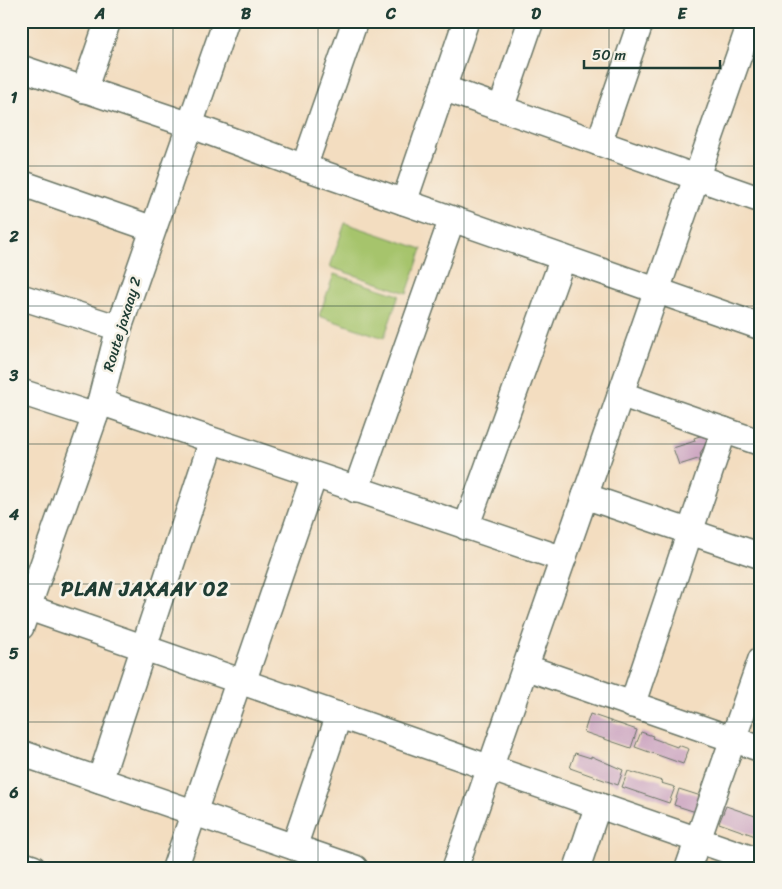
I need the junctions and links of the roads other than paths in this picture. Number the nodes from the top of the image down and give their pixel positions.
1 (108, 21) edge
2 (226, 21) edge
3 (355, 21) edge
4 (466, 21) edge
5 (531, 21) edge
6 (641, 21) edge
7 (750, 21) edge
8 (21, 68) edge
9 (443, 88) junction
10 (84, 90) junction
11 (501, 108) junction
12 (190, 124) junction
13 (599, 143) junction
14 (304, 167) junction
15 (696, 176) junction
16 (21, 184) edge
17 (761, 200) edge
18 (404, 202) junction
19 (452, 219) junction
20 (153, 229) junction
21 (563, 258) junction
22 (656, 290) junction
23 (21, 296) edge
24 (761, 327) edge
25 (119, 328) junction
26 (21, 392) edge
27 (620, 394) junction
28 (97, 409) junction
29 (724, 430) junction
30 (212, 441) junction
31 (761, 443) edge
32 (314, 476) junction
33 (356, 490) junction
34 (585, 496) junction
35 (466, 527) junction
36 (690, 532) junction
37 (761, 556) edge
38 (563, 559) junction
39 (24, 613) edge
40 (144, 648) junction
41 (761, 658) edge
42 (525, 667) junction
43 (241, 681) junction
44 (632, 705) junction
45 (339, 715) junction
46 (733, 739) junction
47 (761, 749) edge
48 (21, 753) edge
49 (490, 768) junction
50 (100, 780) junction
51 (598, 805) junction
52 (194, 812) junction
53 (698, 840) junction
54 (294, 847) junction
55 (761, 862) edge
56 (21, 864) edge
57 (344, 866) edge
58 (33, 868) edge
59 (175, 868) edge
60 (455, 868) edge
61 (577, 868) edge
62 (688, 868) edge

1 - 10 street
2 - 12 street, Route jaxaay 2
3 - 14 street
4 - 9 street
5 - 11 street
6 - 13 street
7 - 15 street
8 - 10 street
9 - 11 street
9 - 18 street
10 - 12 street
11 - 13 street
12 - 14 street
12 - 20 street, Route jaxaay 2
13 - 15 street
14 - 18 street
15 - 17 street
15 - 22 street
16 - 20 street
18 - 19 street
19 - 21 street
19 - 33 street
20 - 25 street, Route jaxaay 2
21 - 22 street
21 - 35 street
22 - 24 street
22 - 27 street
23 - 25 street
25 - 28 street, Route jaxaay 2
26 - 28 street
27 - 29 street
27 - 34 street
28 - 30 street
28 - 39 street, Route jaxaay 2
29 - 31 street
29 - 36 street
30 - 32 street
30 - 40 street
32 - 33 street
32 - 43 street
33 - 35 street
34 - 36 street
34 - 38 street
35 - 38 street
36 - 37 street
36 - 44 street
38 - 42 street
39 - 40 street
40 - 43 street
40 - 50 street
41 - 46 street
42 - 44 street
42 - 49 street
43 - 45 street
43 - 52 street
44 - 46 street
45 - 49 street
45 - 54 street
46 - 47 street
46 - 53 street
48 - 50 street
49 - 51 street
49 - 60 street
50 - 52 street
51 - 53 street
51 - 61 street
52 - 54 street
52 - 59 street
53 - 55 street
53 - 62 street
54 - 57 street
56 - 58 street

